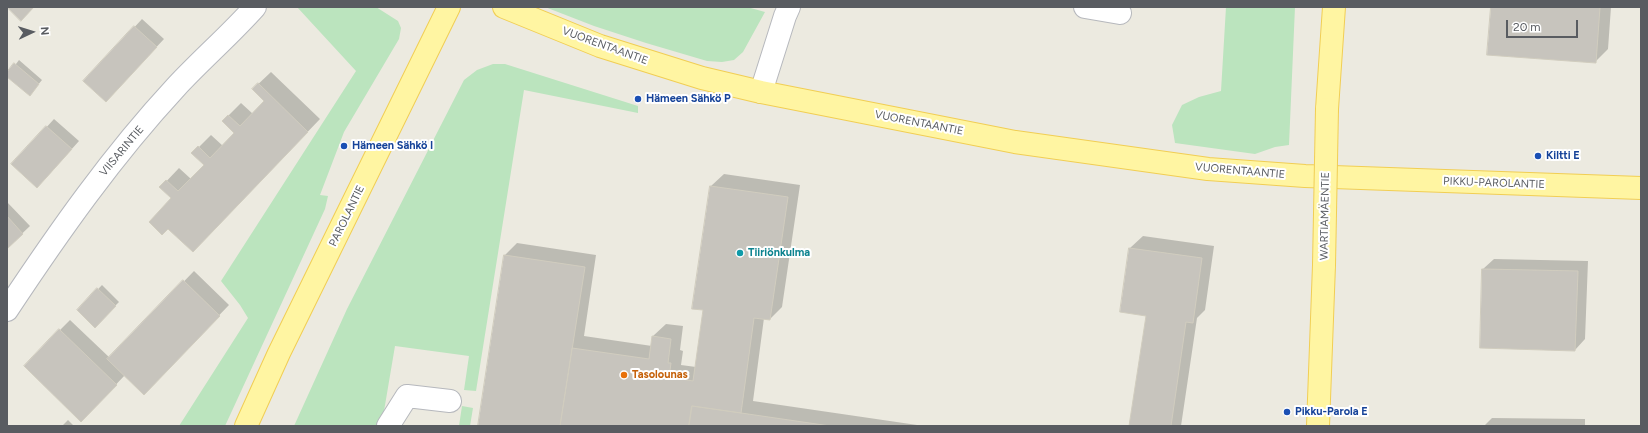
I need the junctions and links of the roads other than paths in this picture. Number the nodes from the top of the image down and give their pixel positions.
1 (255, 7) edge
2 (449, 7) edge
3 (504, 7) edge
4 (789, 7) edge
5 (1085, 7) edge
6 (1334, 7) edge
7 (1120, 13) dead end
8 (761, 92) junction
9 (1348, 178) joint
10 (1641, 188) edge
11 (7, 310) edge
12 (450, 401) dead end
13 (246, 426) edge
14 (388, 426) edge
15 (1318, 426) edge

1 - 11 street, VIISARINTIE
2 - 13 main road, PAROLANTIE
3 - 8 main road, VUORENTAANTIE
4 - 8 street
5 - 7 street
6 - 15 main road, WARTIAMÄENTIE, bridge
8 - 9 main road, VUORENTAANTIE
9 - 10 main road, PIKKU-PAROLANTIE
12 - 14 street

